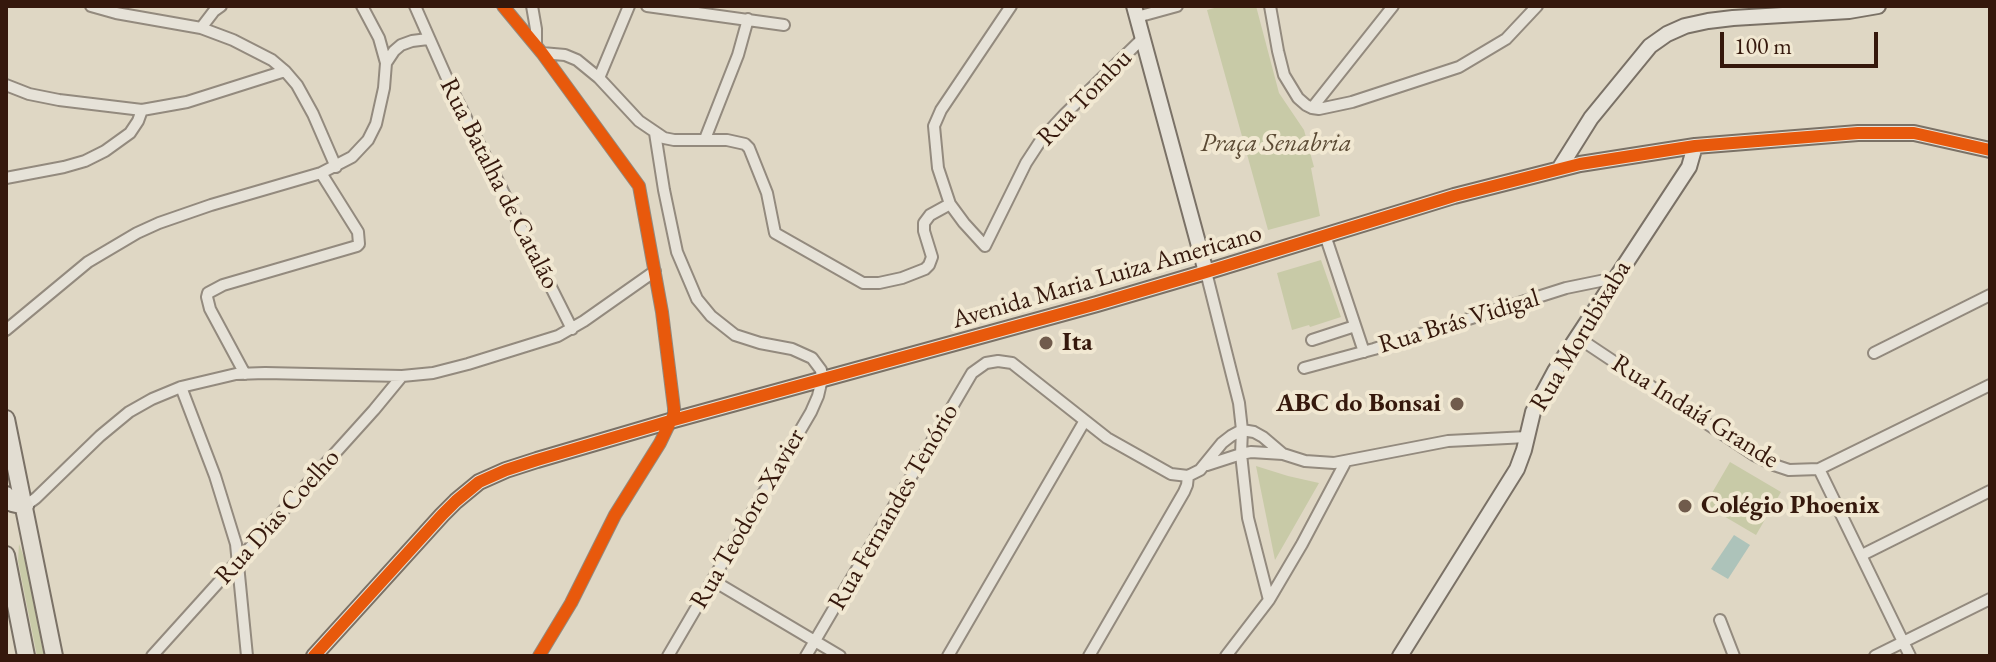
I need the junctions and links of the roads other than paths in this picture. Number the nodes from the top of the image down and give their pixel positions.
1 (91, 6) edge
2 (221, 6) edge
3 (362, 6) edge
4 (415, 6) edge
5 (503, 6) edge
6 (532, 6) edge
7 (629, 6) edge
8 (647, 6) edge
9 (655, 6) edge
10 (1011, 6) edge
11 (1177, 6) edge
12 (1270, 6) edge
13 (1393, 6) edge
14 (1537, 6) edge
15 (1878, 6) edge
16 (1846, 9) edge
17 (143, 12) edge
18 (1136, 12) edge
19 (748, 19) junction
20 (784, 25) dead end
21 (201, 28) junction
22 (1143, 38) junction
23 (428, 39) junction
24 (539, 49) junction
25 (386, 63) junction
26 (285, 71) junction
27 (599, 78) junction
28 (6, 85) edge
29 (1312, 108) junction
30 (142, 110) junction
31 (655, 133) junction
32 (705, 139) junction
33 (1576, 142) junction
34 (1695, 146) junction
35 (1672, 149) junction
36 (1990, 150) edge
37 (1580, 164) junction
38 (336, 167) junction
39 (1559, 169) junction
40 (321, 173) junction
41 (6, 178) edge
42 (1676, 185) junction
43 (950, 204) junction
44 (1325, 235) junction
45 (655, 271) junction
46 (1206, 272) junction
47 (1615, 278) junction
48 (1990, 295) edge
49 (1355, 326) junction
50 (572, 329) junction
51 (6, 330) edge
52 (1577, 337) junction
53 (1312, 340) dead end
54 (1364, 352) junction
55 (1874, 353) dead end
56 (1304, 368) dead end
57 (245, 374) junction
58 (402, 376) junction
59 (822, 379) junction
60 (1990, 385) edge
61 (181, 387) junction
62 (6, 419) edge
63 (670, 421) junction
64 (1084, 422) junction
65 (1242, 430) junction
66 (1527, 437) junction
67 (1241, 454) junction
68 (1283, 454) junction
69 (1346, 461) junction
70 (1205, 465) junction
71 (1819, 469) junction
72 (1188, 476) junction
73 (1990, 491) edge
74 (6, 495) edge
75 (25, 506) junction
76 (6, 555) edge
77 (1862, 555) junction
78 (239, 560) junction
79 (712, 580) junction
80 (1990, 599) edge
81 (1269, 600) junction
82 (1720, 620) dead end
83 (815, 642) junction
84 (1903, 642) junction
85 (26, 656) edge
86 (54, 656) edge
87 (152, 656) edge
88 (247, 656) edge
89 (314, 656) edge
90 (539, 656) edge
91 (668, 656) edge
92 (806, 656) edge
93 (840, 656) edge
94 (948, 656) edge
95 (1089, 656) edge
96 (1226, 656) edge
97 (1400, 656) edge
98 (1734, 656) edge
99 (1875, 656) edge
100 (1910, 656) edge

1 - 17 street
2 - 21 street
3 - 25 street
4 - 23 street, Rua Batalha de Catalão
5 - 24 street
6 - 24 street
7 - 27 street
8 - 9 street
9 - 19 street
10 - 43 street
11 - 18 street
12 - 29 street
13 - 29 street
14 - 29 street
15 - 16 main road
16 - 33 main road
17 - 21 street
18 - 22 main road
19 - 20 street
19 - 32 street
21 - 26 street
22 - 43 street, Rua Tombu
22 - 46 main road
23 - 25 street
23 - 50 street, Rua Batalha de Catalão
24 - 27 street
24 - 45 street
25 - 38 street
26 - 30 street
26 - 38 street
27 - 31 street
28 - 30 street
30 - 41 street
31 - 32 street
31 - 59 street
32 - 43 street
33 - 37 main road
33 - 39 main road
34 - 35 main road, Avenida Maria Luiza Americano
34 - 36 main road, Avenida Maria Luiza Americano
34 - 42 main road, Rua Morubixaba
35 - 37 main road, Avenida Maria Luiza Americano
35 - 42 main road
37 - 39 main road, Avenida Maria Luiza Americano
38 - 40 street
39 - 44 main road, Avenida Maria Luiza Americano
40 - 51 street
40 - 57 street
42 - 47 main road, Rua Morubixaba
44 - 46 main road, Avenida Maria Luiza Americano
44 - 49 street
45 - 50 street
45 - 63 street
46 - 59 main road, Avenida Maria Luiza Americano
46 - 65 street
47 - 52 main road, Rua Morubixaba
47 - 54 street, Rua Brás Vidigal
48 - 55 street
49 - 53 street
49 - 54 street
50 - 58 street
52 - 66 main road, Rua Morubixaba
52 - 71 street, Rua Indaiá Grande
54 - 56 street, Rua Brás Vidigal
57 - 58 street
57 - 61 street
58 - 78 street, Rua Dias Coelho
59 - 63 main road, Avenida Maria Luiza Americano
59 - 79 street, Rua Teodoro Xavier
60 - 71 street
61 - 75 street
61 - 78 street
62 - 75 main road
63 - 89 main road, Avenida Maria Luiza Americano
63 - 90 street
64 - 72 street
64 - 83 street, Rua Fernandes Tenório
64 - 94 street
65 - 67 street
65 - 68 street
65 - 70 street
66 - 69 street
66 - 97 main road, Rua Morubixaba
67 - 68 street
67 - 70 street
67 - 81 street
68 - 69 street
69 - 81 street
70 - 72 street
71 - 77 street
72 - 95 street
73 - 77 street
74 - 75 main road
75 - 86 main road
76 - 85 main road
77 - 84 street
78 - 87 street, Rua Dias Coelho
78 - 88 street
79 - 83 street
79 - 91 street, Rua Teodoro Xavier
80 - 84 street
81 - 96 street
82 - 98 street
83 - 92 street, Rua Fernandes Tenório
83 - 93 street
84 - 99 street
84 - 100 street

